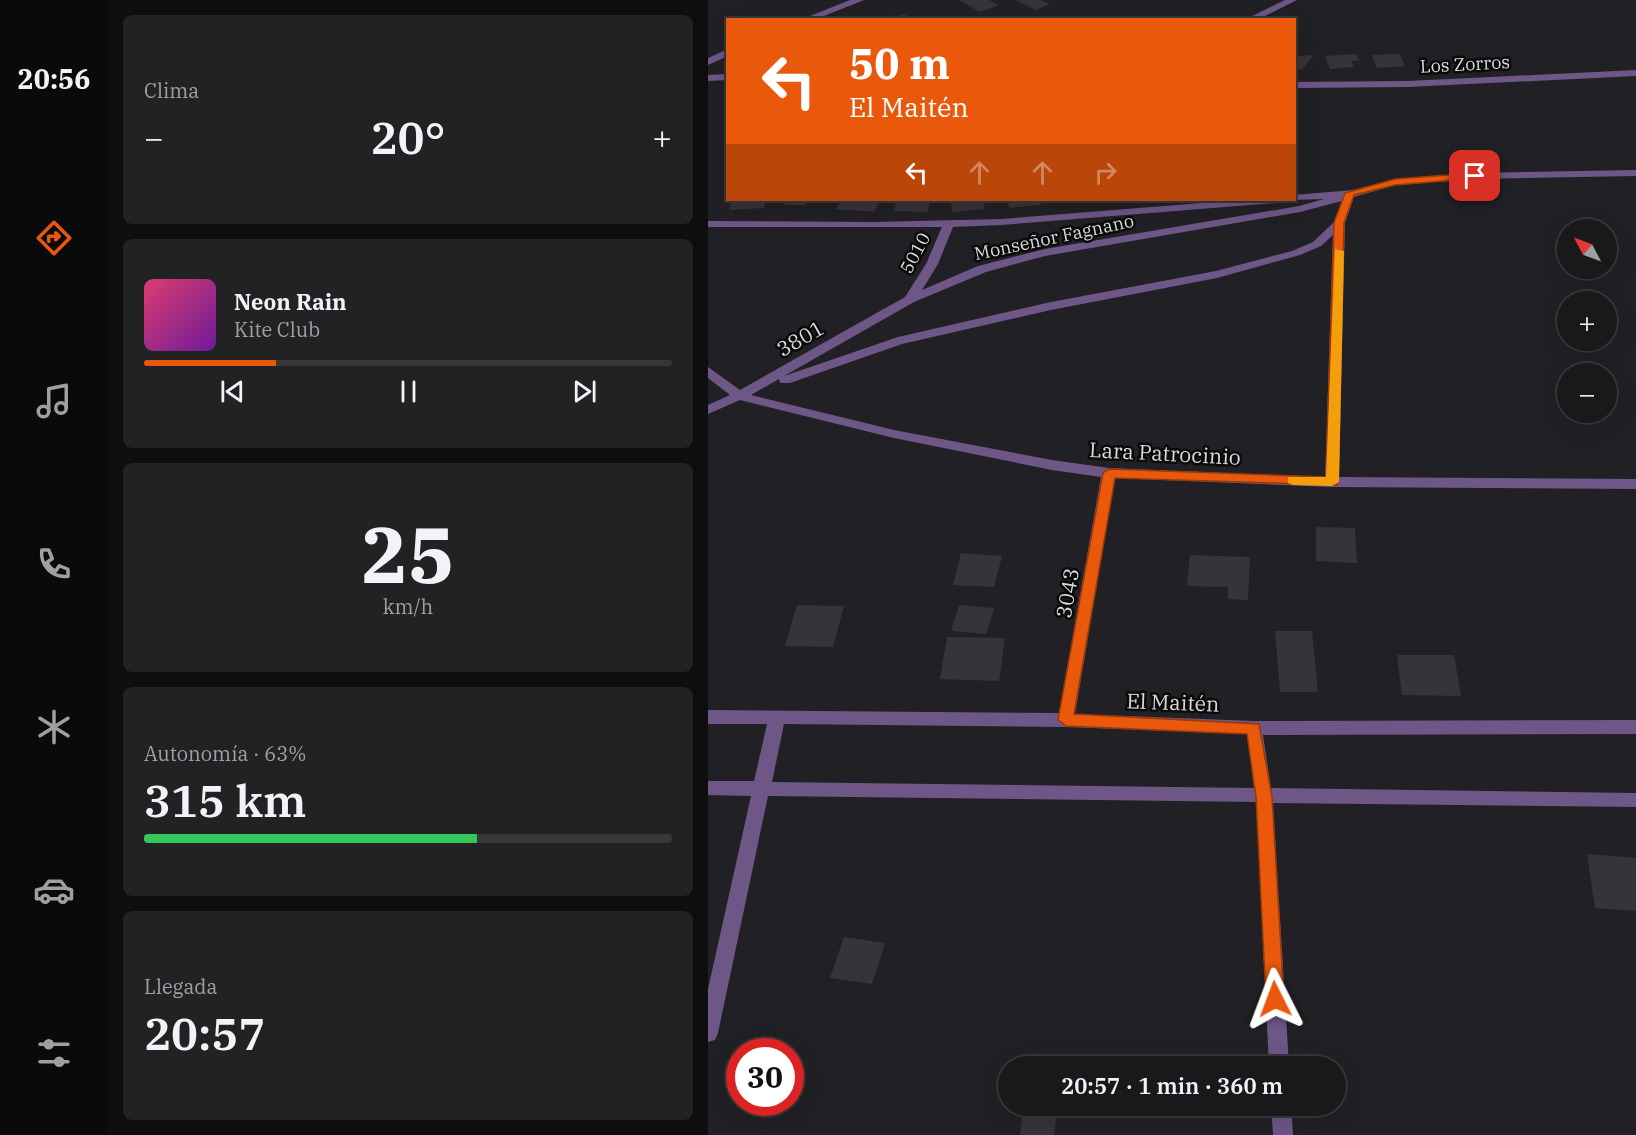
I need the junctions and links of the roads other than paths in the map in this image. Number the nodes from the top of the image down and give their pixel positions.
1 (860, 0) edge
2 (1292, 0) edge
3 (810, 18) edge
4 (1252, 18) edge
5 (726, 53) edge
6 (708, 62) edge
7 (1636, 73) edge
8 (726, 77) edge
9 (708, 78) edge
10 (1296, 85) edge
11 (1636, 173) edge
12 (1350, 193) junction
13 (1296, 198) edge
14 (1264, 201) edge
15 (949, 223) junction
16 (1339, 223) junction
17 (708, 224) edge
18 (910, 298) junction
19 (708, 371) edge
20 (740, 396) junction
21 (708, 410) edge
22 (1109, 473) junction
23 (1332, 482) junction
24 (1636, 484) edge
25 (708, 717) edge
26 (777, 717) junction
27 (1066, 720) junction
28 (1636, 727) edge
29 (1254, 728) junction
30 (761, 787) junction
31 (708, 788) edge
32 (1264, 797) junction
33 (1636, 800) edge
34 (708, 1033) edge
35 (1278, 1056) edge
36 (1282, 1116) edge
37 (1283, 1135) edge

1 - 3 street
2 - 4 street
5 - 6 street
7 - 10 street, Los Zorros
8 - 9 street
11 - 12 street, Monseñor Fagnano
12 - 13 street
12 - 16 street
12 - 18 street, Monseñor Fagnano
14 - 15 street
15 - 17 street
15 - 18 street, 5010
16 - 20 street
16 - 23 street
18 - 20 street, 3801
19 - 20 street, Lara Patrocinio
20 - 21 street, 3801
20 - 22 street, Lara Patrocinio
22 - 23 street, Lara Patrocinio
22 - 27 street, 3043
23 - 24 street, Lara Patrocinio
25 - 26 street, El Maitén
26 - 27 street, El Maitén
26 - 30 street
27 - 29 street, El Maitén
28 - 29 street, El Maitén
29 - 32 street
30 - 31 street
30 - 32 street
30 - 34 street
32 - 33 street
32 - 35 street
36 - 37 street

